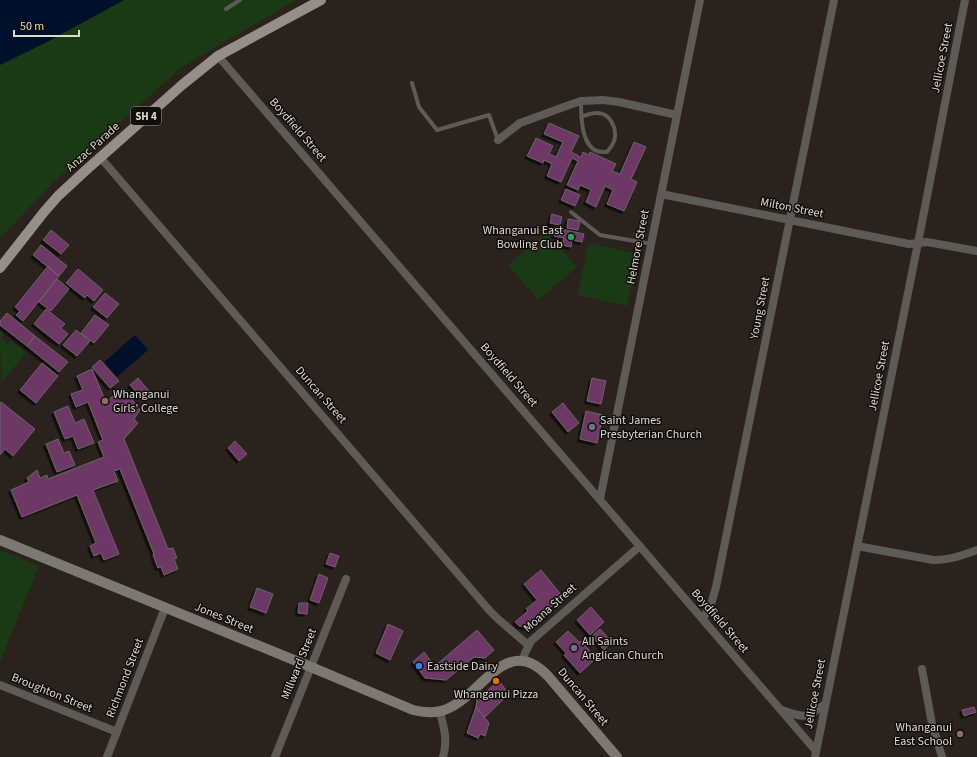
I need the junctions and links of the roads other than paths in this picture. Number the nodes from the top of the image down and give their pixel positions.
1 (240, 0) edge
2 (321, 0) edge
3 (700, 0) edge
4 (834, 0) edge
5 (965, 0) edge
6 (226, 9) dead end
7 (218, 56) junction
8 (412, 83) dead end
9 (581, 101) junction
10 (677, 115) junction
11 (581, 117) junction
12 (498, 140) joint
13 (100, 158) junction
14 (661, 194) junction
15 (571, 212) dead end
16 (790, 220) junction
17 (918, 243) junction
18 (652, 244) junction
19 (977, 251) edge
20 (1, 263) edge
21 (600, 499) junction
22 (0, 540) edge
23 (640, 546) junction
24 (857, 546) junction
25 (977, 550) edge
26 (346, 579) dead end
27 (165, 608) junction
28 (704, 620) junction
29 (528, 646) junction
30 (523, 661) junction
31 (311, 667) junction
32 (922, 669) dead end
33 (0, 685) edge
34 (825, 704) junction
35 (782, 710) junction
36 (440, 712) junction
37 (117, 732) junction
38 (815, 754) edge
39 (107, 757) edge
40 (275, 757) edge
41 (443, 757) edge
42 (617, 757) edge
43 (942, 757) edge

1 - 6 lane
2 - 7 main road, Anzac Parade / SH 4
3 - 10 street, Helmore Street
4 - 16 street, Young Street
5 - 17 street, Jellicoe Street
7 - 13 main road, Anzac Parade / SH 4
7 - 21 street, Boydfield Street
8 - 12 lane
9 - 10 street
9 - 11 lane
9 - 12 street
10 - 14 street, Helmore Street
11 - 11 lane
13 - 20 main road, Anzac Parade / SH 4
13 - 29 street, Duncan Street
14 - 16 street, Milton Street
14 - 18 street, Helmore Street
15 - 18 lane
16 - 17 street, Milton Street
16 - 28 street, Young Street
17 - 19 street, Milton Street
17 - 24 street, Jellicoe Street
18 - 21 street, Helmore Street
21 - 23 street, Boydfield Street
22 - 27 main road, Jones Street
23 - 28 street, Boydfield Street
23 - 29 street, Moana Street
24 - 25 street
24 - 34 street, Jellicoe Street
26 - 31 street, Millward Street
27 - 31 main road, Jones Street
27 - 37 street, Richmond Street
28 - 35 street, Boydfield Street
29 - 30 street, Moana Street
30 - 36 main road
30 - 42 main road, Duncan Street
31 - 36 main road, Jones Street
31 - 40 street, Millward Street
32 - 43 street
33 - 37 street, Broughton Street
34 - 35 street
34 - 38 street, Jellicoe Street
35 - 38 street, Boydfield Street
36 - 41 street
37 - 39 street, Richmond Street

